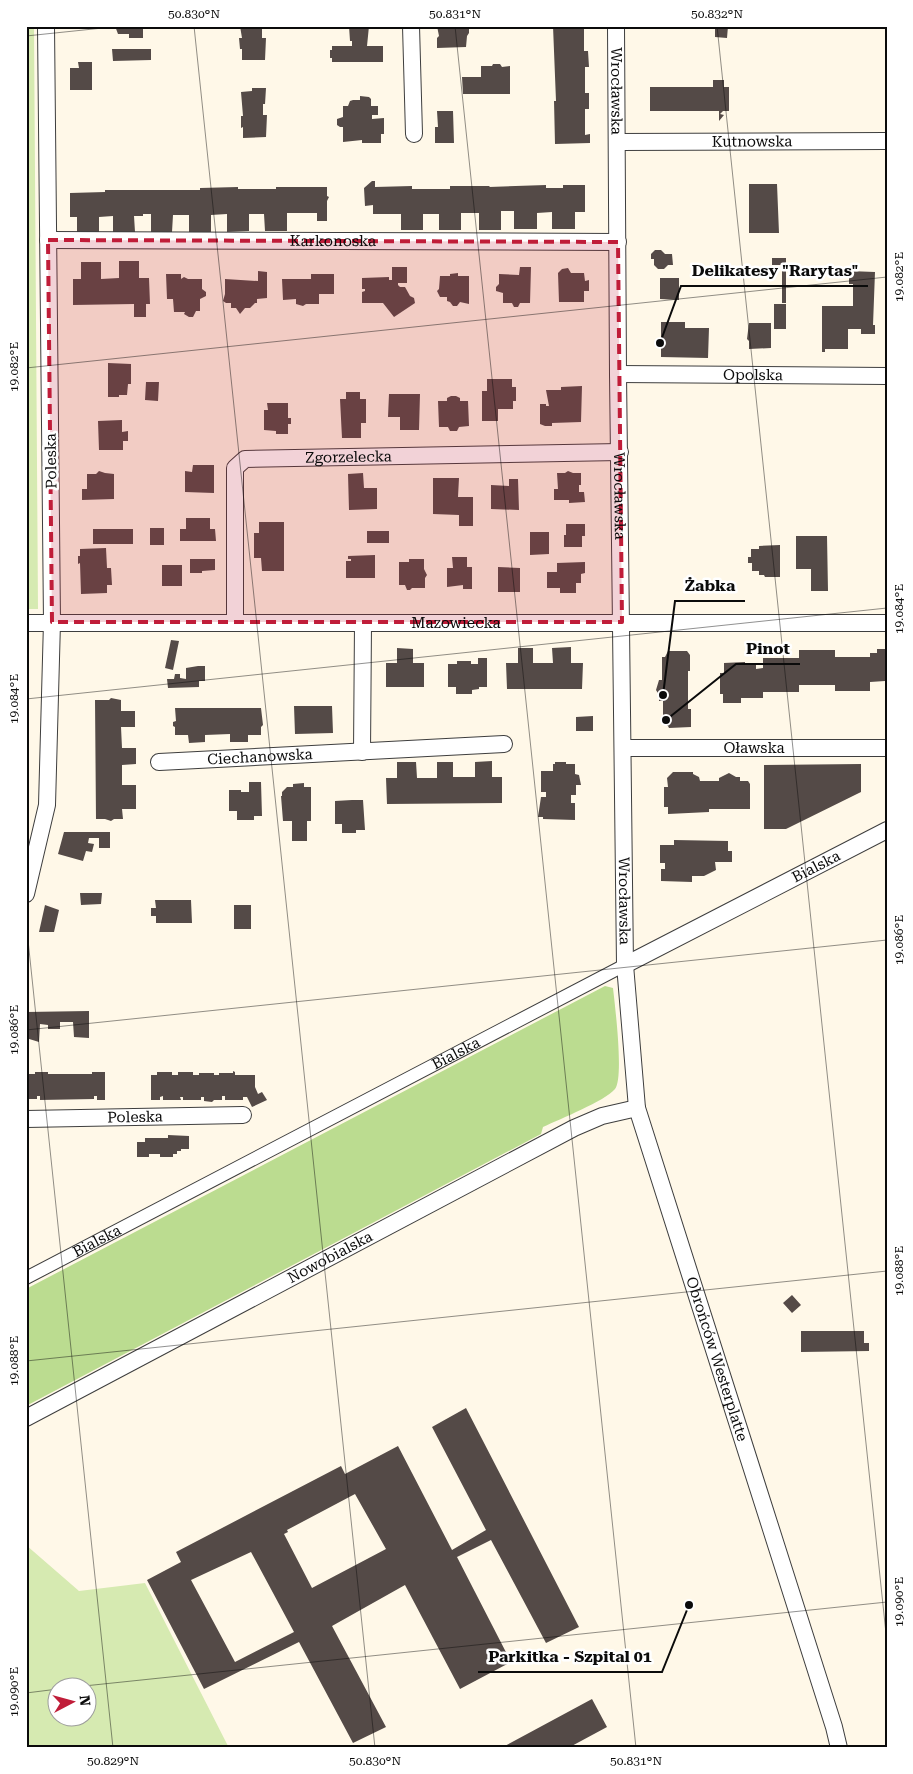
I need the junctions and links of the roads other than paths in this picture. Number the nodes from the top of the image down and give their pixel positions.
1 (46, 26) edge
2 (411, 26) edge
3 (616, 26) edge
4 (414, 134) dead end
5 (887, 141) edge
6 (618, 142) junction
7 (48, 240) junction
8 (618, 242) junction
9 (618, 374) junction
10 (887, 376) edge
11 (620, 452) junction
12 (26, 622) edge
13 (52, 622) junction
14 (235, 622) junction
15 (622, 622) junction
16 (887, 623) edge
17 (363, 624) junction
18 (504, 744) dead end
19 (623, 748) junction
20 (887, 748) edge
21 (362, 752) junction
22 (159, 762) dead end
23 (887, 830) edge
24 (26, 894) edge
25 (625, 965) junction
26 (637, 1108) junction
27 (243, 1115) dead end
28 (26, 1119) edge
29 (26, 1278) edge
30 (26, 1418) edge
31 (839, 1748) edge

1 - 7 street, Poleska
2 - 4 street
3 - 6 street, Wrocławska
5 - 6 street, Kutnowska
6 - 8 street, Wrocławska
7 - 8 street, Karkonoska
7 - 13 street, Poleska
8 - 9 street, Wrocławska
9 - 10 street, Opolska
9 - 11 street, Wrocławska
11 - 14 street, Zgorzelecka
11 - 15 street, Wrocławska
12 - 13 street, Mazowiecka
13 - 14 street, Mazowiecka
13 - 24 street, Poleska
14 - 17 street, Mazowiecka
15 - 16 street, Mazowiecka
15 - 17 street, Mazowiecka
15 - 19 street, Wrocławska
17 - 21 street
18 - 21 street, Ciechanowska
19 - 20 street, Oławska
19 - 25 street, Wrocławska
21 - 22 street, Ciechanowska
23 - 25 street, Bialska
25 - 26 street, Obrońców Westerplatte
25 - 29 street, Bialska
26 - 30 street, Nowobialska
26 - 31 street, Obrońców Westerplatte
27 - 28 street, Poleska

